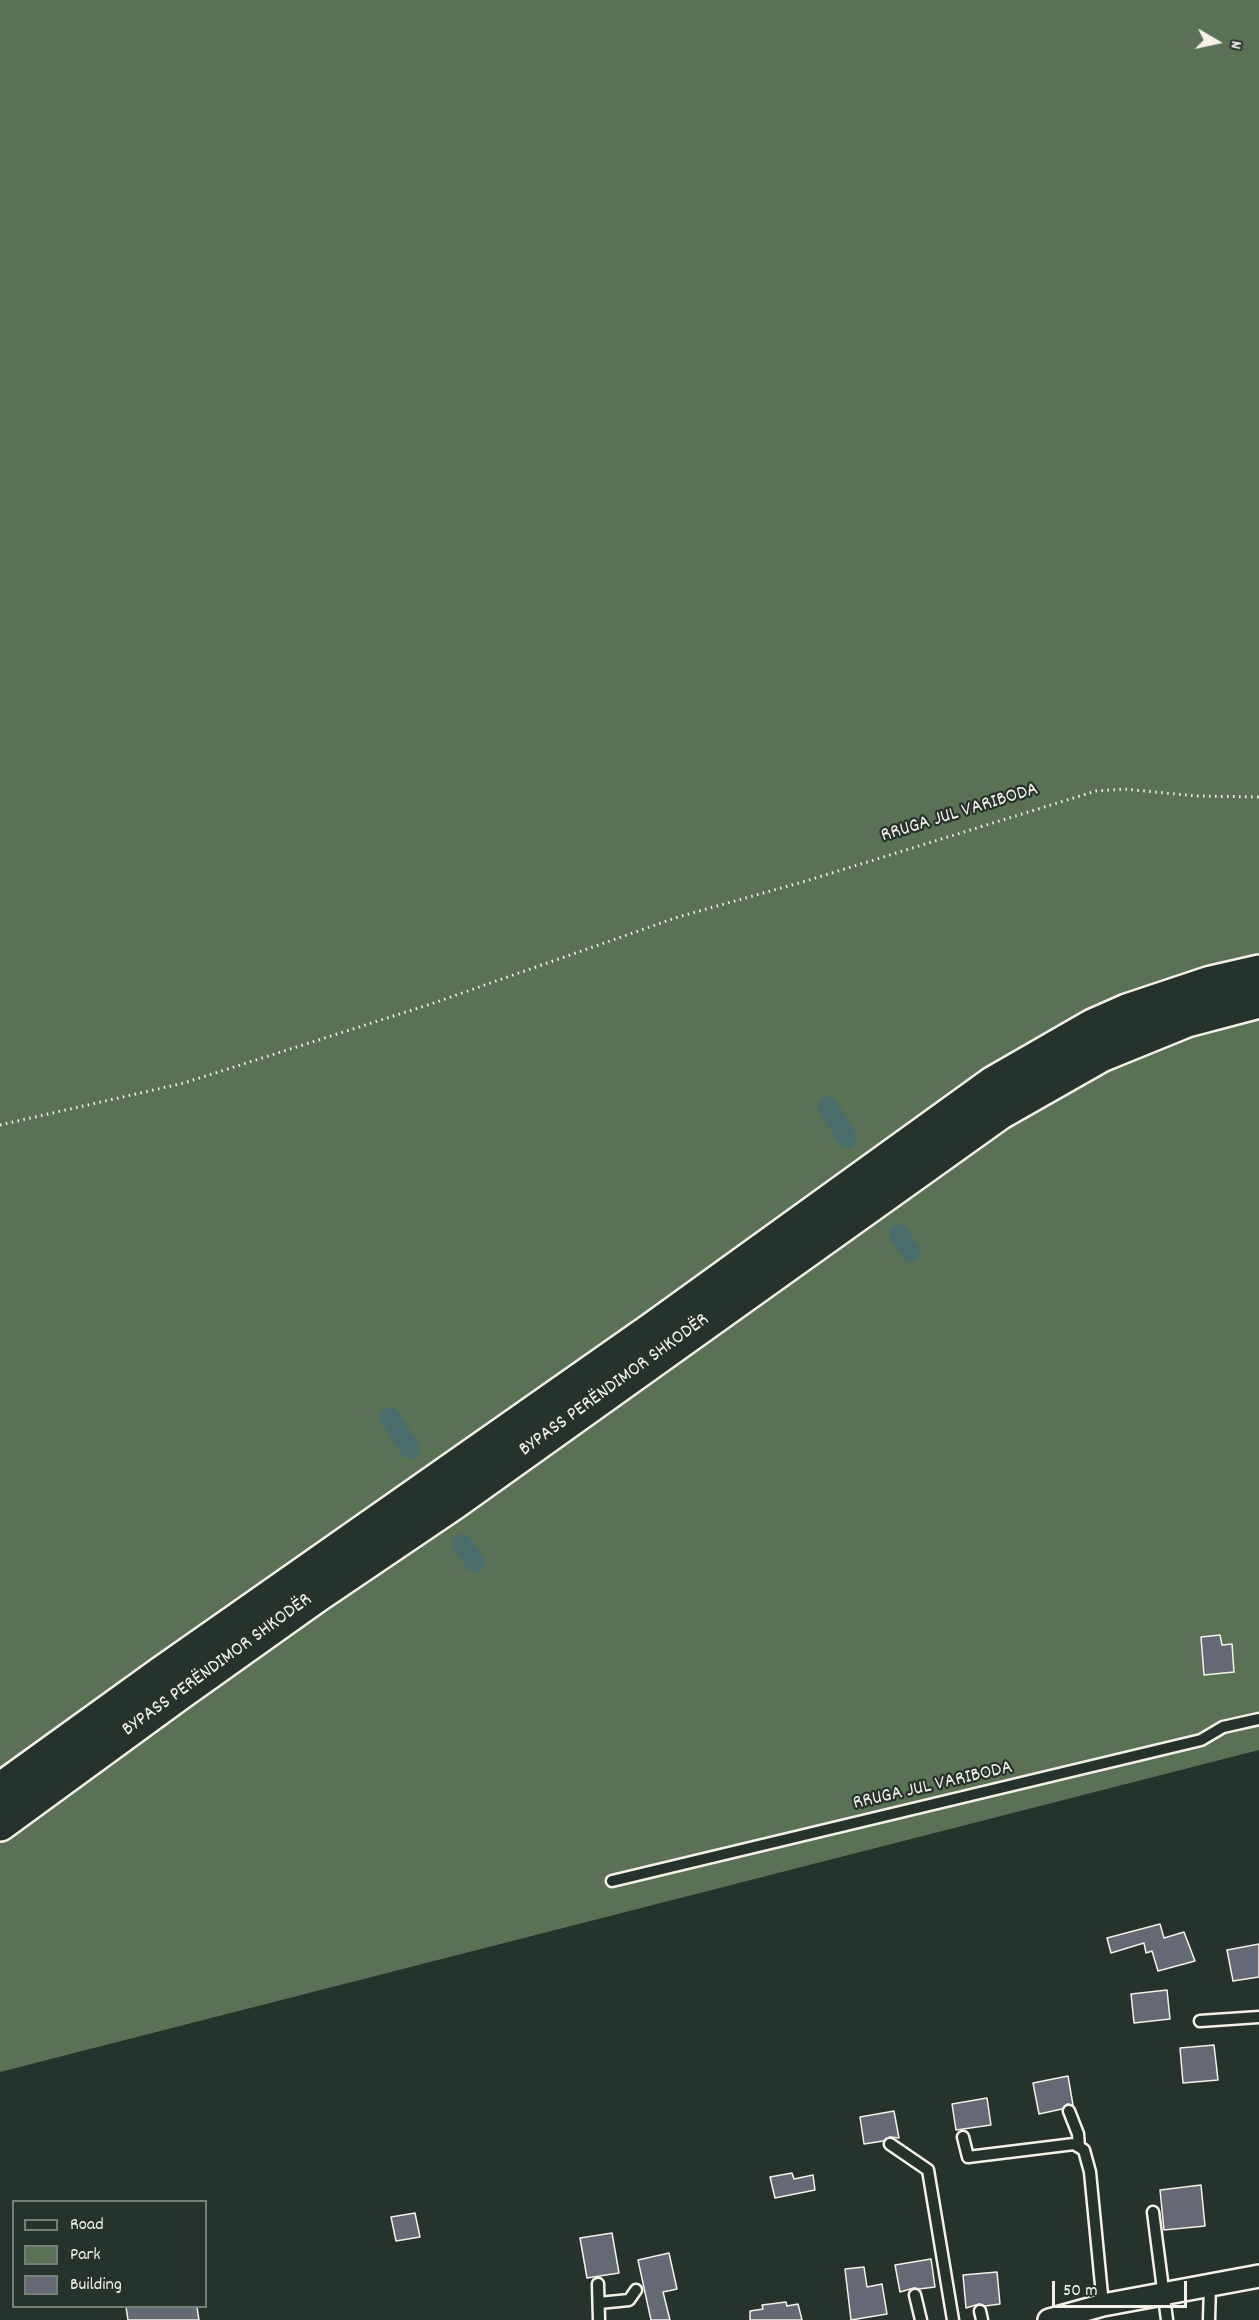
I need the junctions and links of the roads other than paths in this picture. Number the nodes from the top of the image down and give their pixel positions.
1 (1259, 972) edge
2 (1259, 1001) edge
3 (1259, 1719) edge
4 (0, 1790) edge
5 (0, 1824) edge
6 (612, 1881) dead end
7 (1259, 2017) edge
8 (1200, 2021) dead end
9 (1069, 2111) dead end
10 (963, 2137) dead end
11 (890, 2144) dead end
12 (1079, 2147) junction
13 (1153, 2212) dead end
14 (1259, 2276) edge
15 (598, 2284) dead end
16 (1210, 2284) junction
17 (636, 2290) dead end
18 (1163, 2293) junction
19 (915, 2295) dead end
20 (598, 2302) junction
21 (1107, 2307) junction
22 (1054, 2319) edge
23 (599, 2320) edge
24 (921, 2320) edge
25 (953, 2320) edge
26 (1167, 2320) edge
27 (1209, 2320) edge

1 - 4 highway, BYPASS PERËNDIMOR SHKODËR
2 - 5 highway, BYPASS PERËNDIMOR SHKODËR
3 - 6 lane, RRUGA JUL VARIBODA
7 - 8 lane
9 - 12 lane
10 - 12 lane
11 - 25 lane
12 - 21 lane
13 - 18 lane
14 - 16 street
15 - 20 lane
16 - 18 street
16 - 27 lane
17 - 20 lane
18 - 21 street
18 - 26 lane
19 - 24 lane
20 - 23 lane
21 - 22 street

